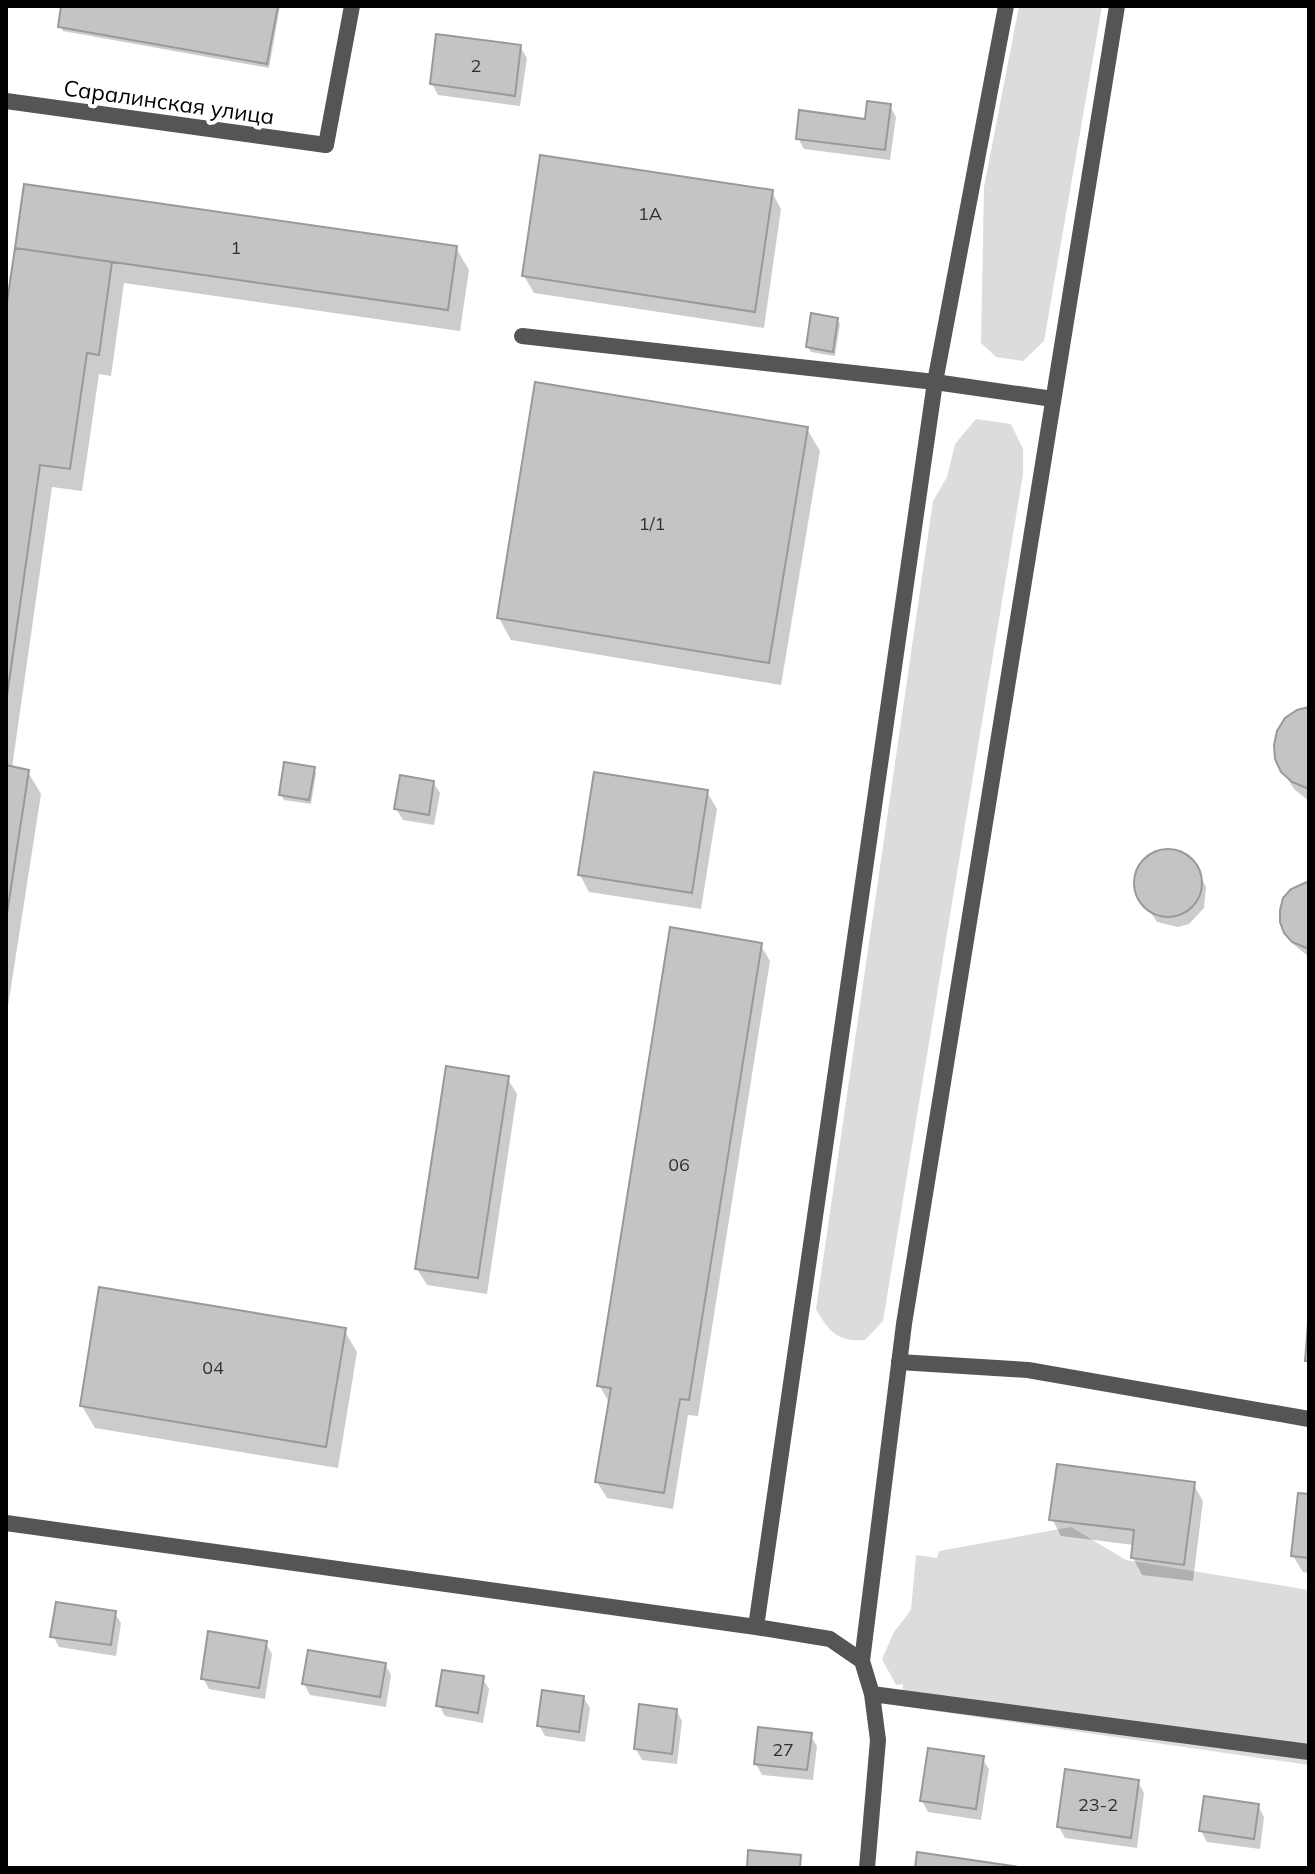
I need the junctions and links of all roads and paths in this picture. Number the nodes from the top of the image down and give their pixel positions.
1 (352, 6) edge
2 (1006, 6) edge
3 (1117, 6) edge
4 (6, 101) edge
5 (522, 336) dead end
6 (935, 382) junction
7 (1053, 399) junction
8 (899, 1362) junction
9 (1309, 1419) edge
10 (6, 1523) edge
11 (756, 1627) junction
12 (862, 1661) junction
13 (872, 1694) junction
14 (1309, 1752) edge
15 (867, 1868) edge

1 - 4 street, Саралинская улица
2 - 6 street
3 - 7 street
5 - 6 street
6 - 7 street
6 - 11 street
7 - 8 street
8 - 9 street
8 - 12 street
10 - 11 street
11 - 12 street
12 - 13 street
13 - 14 street
13 - 15 street

